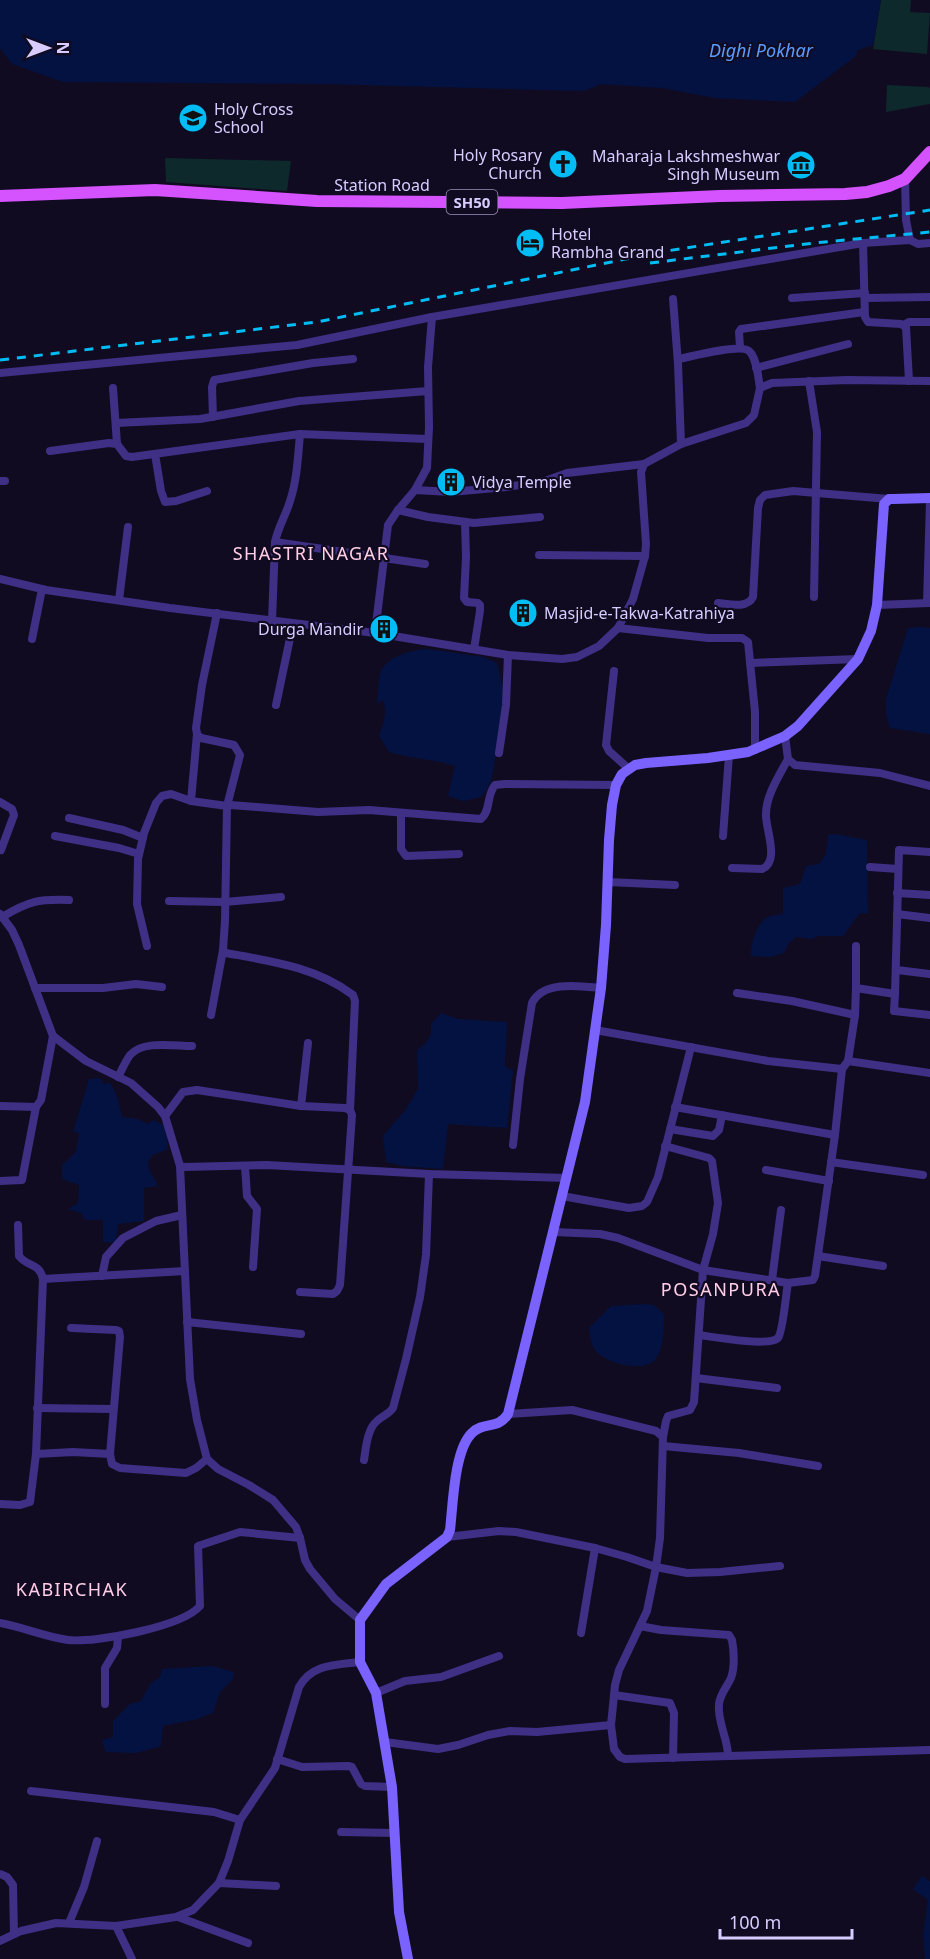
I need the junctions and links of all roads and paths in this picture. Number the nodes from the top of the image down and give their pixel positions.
1 (930, 152) edge
2 (905, 179) junction
3 (0, 196) edge
4 (910, 240) junction
5 (863, 243) junction
6 (930, 243) edge
7 (865, 295) junction
8 (930, 297) edge
9 (792, 298) dead end
10 (673, 299) dead end
11 (864, 312) junction
12 (432, 317) junction
13 (930, 322) edge
14 (904, 325) junction
15 (848, 344) dead end
16 (740, 347) junction
17 (354, 358) dead end
18 (678, 359) junction
19 (756, 368) junction
20 (0, 373) edge
21 (810, 381) junction
22 (909, 381) junction
23 (930, 381) edge
24 (113, 388) dead end
25 (760, 388) junction
26 (428, 391) junction
27 (213, 417) junction
28 (116, 423) junction
29 (300, 434) junction
30 (428, 439) junction
31 (117, 444) junction
32 (681, 444) junction
33 (50, 451) dead end
34 (155, 454) junction
35 (644, 464) junction
36 (416, 490) junction
37 (207, 491) dead end
38 (817, 494) junction
39 (889, 499) junction
40 (930, 500) edge
41 (398, 510) junction
42 (540, 517) dead end
43 (465, 523) junction
44 (128, 527) dead end
45 (275, 542) junction
46 (539, 555) dead end
47 (645, 556) junction
48 (385, 559) junction
49 (425, 564) dead end
50 (0, 579) edge
51 (42, 589) junction
52 (814, 597) dead end
53 (119, 600) junction
54 (718, 603) dead end
55 (929, 603) edge
56 (877, 605) junction
57 (217, 613) junction
58 (272, 621) junction
59 (293, 624) junction
60 (618, 628) junction
61 (375, 633) junction
62 (32, 639) dead end
63 (474, 650) junction
64 (508, 655) junction
65 (858, 659) junction
66 (750, 663) junction
67 (614, 671) dead end
68 (276, 705) dead end
69 (197, 735) junction
70 (785, 736) junction
71 (755, 750) junction
72 (499, 753) dead end
73 (729, 755) junction
74 (788, 759) junction
75 (629, 769) junction
76 (616, 785) junction
77 (930, 786) edge
78 (191, 801) junction
79 (0, 802) edge
80 (227, 806) junction
81 (401, 813) junction
82 (69, 818) dead end
83 (55, 836) dead end
84 (723, 836) dead end
85 (143, 838) junction
86 (1, 850) edge
87 (930, 852) edge
88 (139, 854) junction
89 (459, 854) dead end
90 (870, 867) dead end
91 (732, 868) dead end
92 (898, 868) junction
93 (607, 882) junction
94 (675, 885) dead end
95 (897, 893) junction
96 (930, 895) edge
97 (281, 897) dead end
98 (69, 900) dead end
99 (170, 901) dead end
100 (225, 902) junction
101 (897, 914) junction
102 (1, 916) edge
103 (930, 918) edge
104 (147, 946) dead end
105 (856, 946) dead end
106 (223, 950) junction
107 (897, 970) junction
108 (930, 974) edge
109 (162, 987) dead end
110 (35, 988) junction
111 (601, 988) junction
112 (856, 988) junction
113 (738, 993) dead end
114 (895, 994) junction
115 (855, 1014) junction
116 (211, 1015) dead end
117 (930, 1016) edge
118 (595, 1030) junction
119 (52, 1036) junction
120 (308, 1043) dead end
121 (192, 1046) dead end
122 (690, 1047) junction
123 (848, 1061) junction
124 (842, 1069) junction
125 (930, 1072) edge
126 (118, 1077) junction
127 (0, 1106) edge
128 (301, 1106) junction
129 (36, 1107) junction
130 (675, 1107) junction
131 (350, 1110) junction
132 (722, 1115) junction
133 (165, 1116) junction
134 (670, 1129) junction
135 (835, 1135) junction
136 (513, 1145) dead end
137 (666, 1146) junction
138 (831, 1162) junction
139 (180, 1166) junction
140 (245, 1166) junction
141 (348, 1170) junction
142 (766, 1170) dead end
143 (429, 1174) junction
144 (923, 1175) dead end
145 (567, 1178) junction
146 (0, 1181) edge
147 (829, 1182) junction
148 (562, 1196) junction
149 (781, 1210) dead end
150 (182, 1215) junction
151 (18, 1225) dead end
152 (553, 1232) junction
153 (818, 1256) junction
154 (883, 1266) dead end
155 (253, 1267) dead end
156 (703, 1270) junction
157 (185, 1271) junction
158 (102, 1276) junction
159 (43, 1278) junction
160 (772, 1280) junction
161 (788, 1282) junction
162 (300, 1292) dead end
163 (187, 1322) junction
164 (71, 1328) dead end
165 (301, 1334) dead end
166 (699, 1335) junction
167 (696, 1378) junction
168 (777, 1388) dead end
169 (37, 1408) junction
170 (114, 1409) junction
171 (508, 1414) junction
172 (663, 1437) junction
173 (663, 1446) junction
174 (36, 1454) junction
175 (110, 1454) junction
176 (207, 1459) junction
177 (363, 1460) dead end
178 (818, 1466) dead end
179 (0, 1504) edge
180 (447, 1537) junction
181 (300, 1538) junction
182 (595, 1548) junction
183 (780, 1566) dead end
184 (656, 1567) junction
185 (360, 1620) junction
186 (0, 1623) edge
187 (640, 1626) junction
188 (581, 1633) dead end
189 (118, 1637) junction
190 (499, 1656) dead end
191 (360, 1662) junction
192 (376, 1693) junction
193 (614, 1695) junction
194 (105, 1704) dead end
195 (611, 1725) junction
196 (385, 1742) junction
197 (930, 1750) edge
198 (728, 1756) junction
199 (674, 1758) junction
200 (277, 1760) junction
201 (392, 1787) junction
202 (31, 1791) dead end
203 (240, 1820) junction
204 (341, 1832) dead end
205 (395, 1833) junction
206 (97, 1841) dead end
207 (0, 1874) edge
208 (219, 1883) junction
209 (276, 1886) dead end
210 (176, 1917) junction
211 (69, 1923) junction
212 (116, 1926) junction
213 (14, 1934) junction
214 (0, 1941) edge
215 (248, 1943) dead end
216 (132, 1959) edge
217 (408, 1959) edge

1 - 2 main road, Station Road / SH50
2 - 3 main road, Station Road / SH50
2 - 4 street
4 - 5 street
4 - 6 street
5 - 7 street
5 - 12 street
7 - 8 street
7 - 9 street
7 - 11 street
10 - 18 street
11 - 14 street
11 - 16 street
12 - 20 street
12 - 26 street
13 - 14 street
14 - 22 street
15 - 19 street
16 - 18 street
16 - 19 street
17 - 27 street
18 - 32 street
19 - 25 street
21 - 22 street
21 - 25 street
21 - 38 street
22 - 23 street
24 - 28 street
25 - 32 street
26 - 27 street
26 - 30 street
27 - 28 street
28 - 31 street
29 - 30 street
29 - 34 street
29 - 45 street
30 - 36 street
31 - 33 street
31 - 34 street
32 - 35 street
34 - 37 street
35 - 36 street
35 - 47 street
36 - 41 street
38 - 39 street
38 - 52 street
38 - 54 street
39 - 40 main road
39 - 56 main road
40 - 55 street
41 - 43 street
41 - 48 street
42 - 43 street
43 - 63 street
44 - 53 street
45 - 48 street
45 - 58 street
46 - 47 street
47 - 60 street
48 - 49 street
48 - 61 street
50 - 51 street
51 - 53 street
51 - 62 street
53 - 57 street
55 - 56 street
56 - 65 main road
57 - 58 street
57 - 69 street
58 - 59 street
59 - 61 street
59 - 68 street
60 - 64 street
60 - 66 street
61 - 63 street
63 - 64 street
64 - 72 street
65 - 66 street
65 - 70 main road
66 - 71 street
67 - 75 street
69 - 78 street
69 - 80 street
70 - 71 main road
70 - 74 street
71 - 73 main road
73 - 75 main road
73 - 84 street
74 - 77 street
74 - 91 street
75 - 76 main road
76 - 81 street
76 - 93 main road
78 - 80 street
78 - 85 street
79 - 86 street
80 - 81 street
80 - 100 street
81 - 89 street
82 - 85 street
83 - 88 street
85 - 88 street
87 - 92 street
88 - 104 street
90 - 92 street
92 - 95 street
93 - 94 street
93 - 111 main road
95 - 96 street
95 - 101 street
97 - 100 street
98 - 102 street
99 - 100 street
100 - 106 street
101 - 103 street
101 - 107 street
102 - 110 street
105 - 112 street
106 - 116 street
106 - 131 street
107 - 108 street
107 - 114 street
109 - 110 street
110 - 119 street
111 - 118 main road
111 - 136 street
112 - 114 street
112 - 115 street
113 - 115 street
114 - 117 street
115 - 123 street
118 - 122 street
118 - 145 main road
119 - 126 street
119 - 129 street
120 - 128 street
121 - 126 street
122 - 124 street
122 - 130 street
123 - 124 street
123 - 125 street
124 - 135 street
126 - 133 street
127 - 129 street
128 - 131 street
128 - 133 street
129 - 146 street
130 - 132 street
130 - 134 street
131 - 141 street
132 - 134 street
132 - 135 street
133 - 139 street
134 - 137 street
135 - 138 street
137 - 148 street
137 - 156 street
138 - 144 street
138 - 147 street
139 - 140 street
139 - 150 street
140 - 141 street
140 - 155 street
141 - 143 street
141 - 162 street
142 - 147 street
143 - 145 street
143 - 177 street
145 - 148 main road
147 - 153 street
148 - 152 main road
149 - 160 street
150 - 157 street
150 - 158 street
151 - 159 street
152 - 156 street
152 - 171 main road
153 - 154 street
153 - 161 street
156 - 160 street
156 - 166 street
157 - 158 street
157 - 163 street
158 - 159 street
159 - 169 street
160 - 161 street
161 - 166 street
163 - 165 street
163 - 176 street
164 - 170 street
166 - 167 street
167 - 168 street
167 - 172 street
169 - 170 street
169 - 174 street
170 - 175 street
171 - 172 street
171 - 180 main road
172 - 173 street
173 - 178 street
173 - 184 street
174 - 175 street
174 - 179 street
175 - 176 street
176 - 181 street
180 - 182 street
180 - 185 main road
181 - 185 street
181 - 189 street
182 - 184 street
182 - 188 street
183 - 184 street
184 - 187 street
185 - 191 main road
186 - 189 street
187 - 193 street
187 - 198 street
189 - 194 street
190 - 192 street
191 - 192 main road
191 - 200 street
192 - 196 main road
193 - 195 street
193 - 199 street
195 - 196 street
195 - 199 street
196 - 201 main road
197 - 198 street
198 - 199 street
200 - 201 street
200 - 203 street
201 - 205 main road
202 - 203 street
203 - 208 street
204 - 205 street
205 - 217 main road
206 - 211 street
207 - 213 street
208 - 209 street
208 - 210 street
210 - 212 street
210 - 215 street
211 - 212 street
211 - 213 street
212 - 216 street
213 - 214 street

